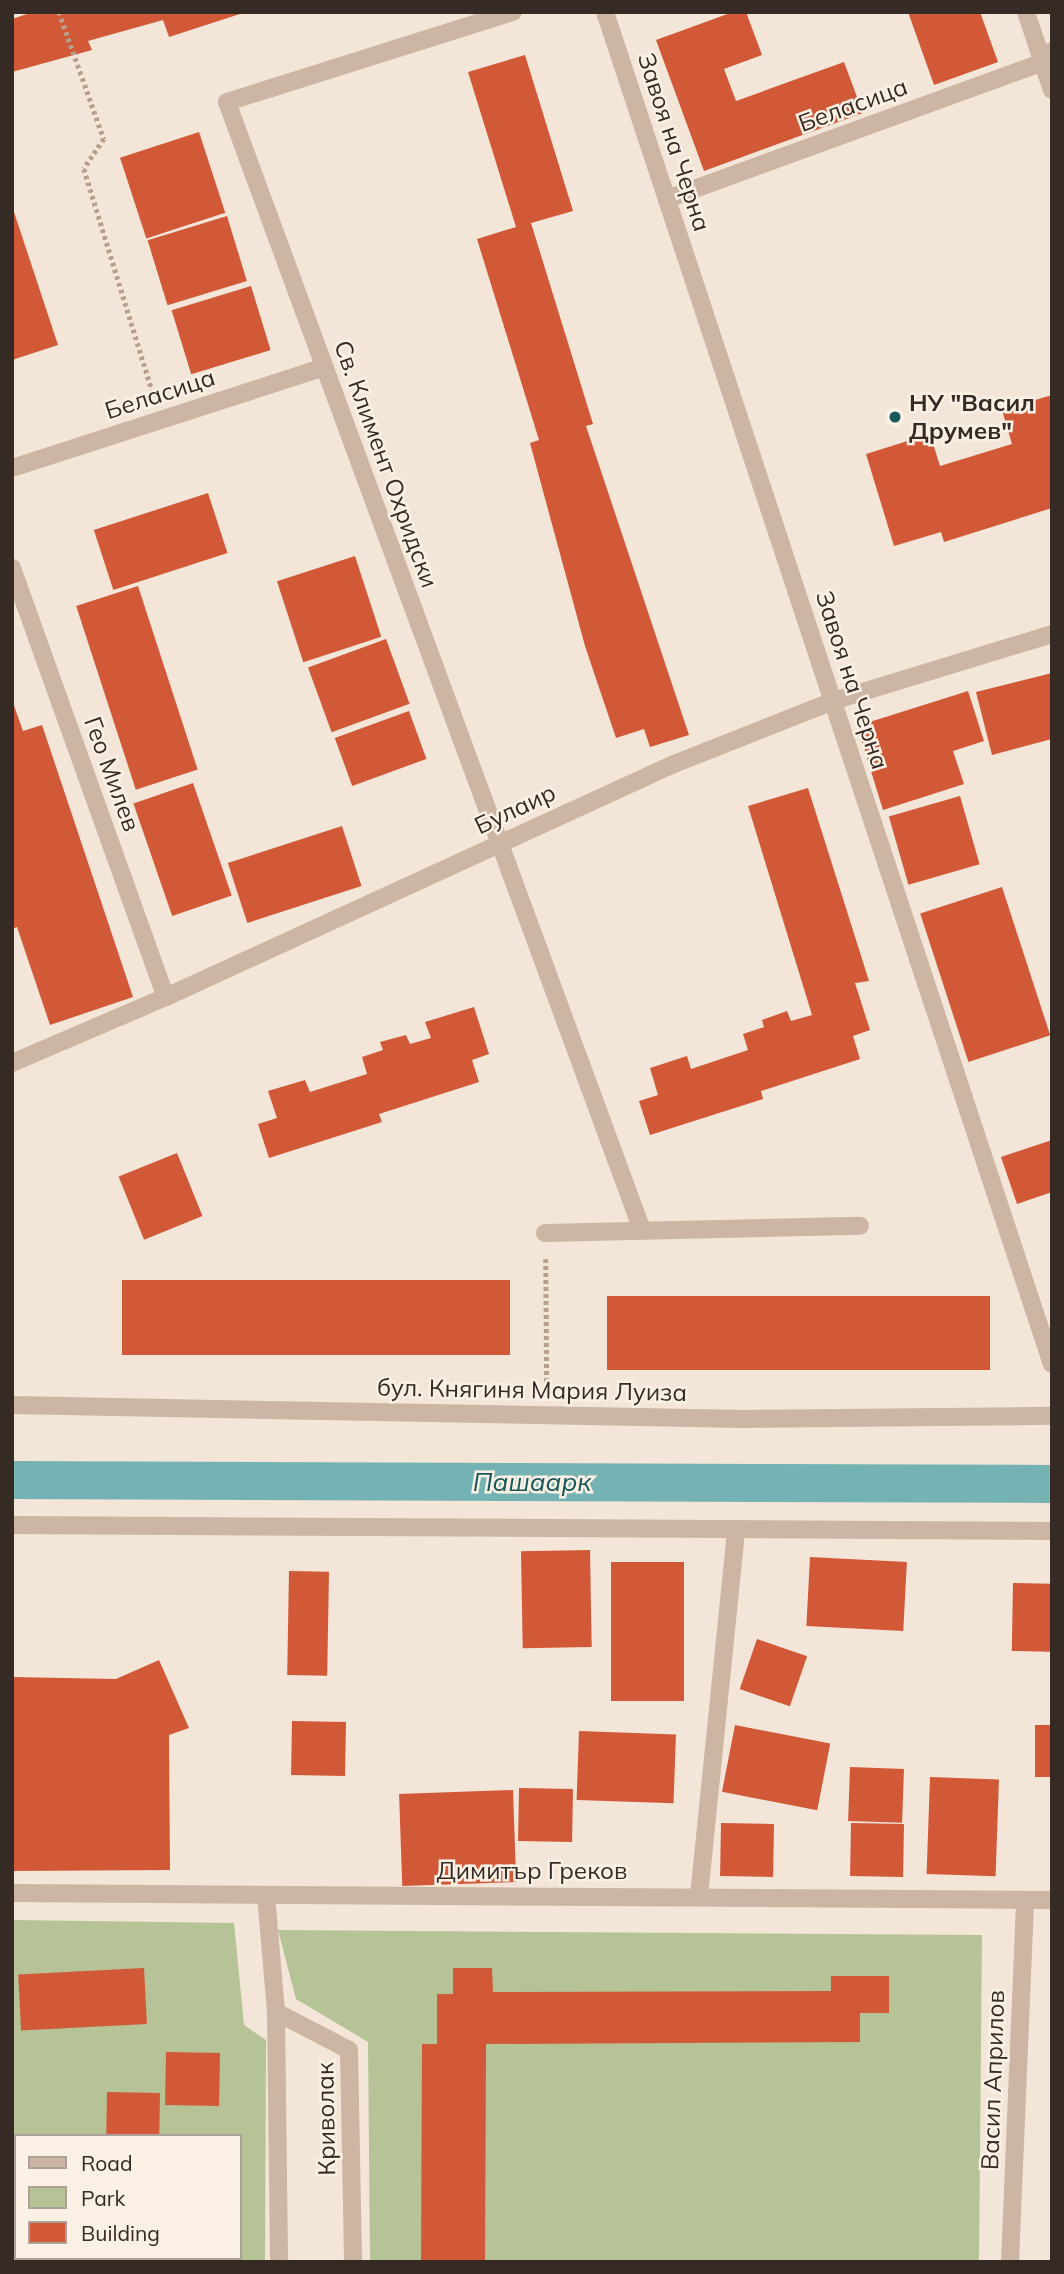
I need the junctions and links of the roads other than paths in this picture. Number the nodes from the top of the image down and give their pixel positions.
1 (513, 12) edge
2 (605, 12) edge
3 (1026, 12) edge
4 (1049, 60) edge
5 (1052, 90) edge
6 (667, 199) junction
7 (324, 367) junction
8 (12, 468) edge
9 (12, 568) edge
10 (1052, 634) edge
11 (833, 701) junction
12 (499, 843) junction
13 (166, 997) junction
14 (12, 1063) edge
15 (860, 1226) dead end
16 (642, 1230) junction
17 (545, 1233) road end
18 (1052, 1363) edge
19 (12, 1405) edge
20 (1052, 1416) edge
21 (12, 1525) edge
22 (736, 1529) junction
23 (1052, 1531) edge
24 (12, 1894) edge
25 (266, 1895) junction
26 (699, 1896) junction
27 (1026, 1900) junction
28 (1052, 1900) edge
29 (276, 2012) junction
30 (279, 2262) edge
31 (353, 2262) edge
32 (1010, 2262) edge

1 - 7 street, Св. Климент Охридски
2 - 6 street, Завоя на Черна
3 - 4 street
4 - 5 street
4 - 6 street, Беласица
6 - 11 street, Завоя на Черна
7 - 8 street, Беласица
7 - 12 street, Св. Климент Охридски
9 - 13 street, Гео Милев
10 - 11 street, Булаир
11 - 12 street, Булаир
11 - 18 street, Завоя на Черна
12 - 13 street, Булаир
12 - 16 street, Св. Климент Охридски
13 - 14 street, Булаир
15 - 16 street
16 - 17 street
19 - 20 street, бул. Княгиня Мария Луиза
21 - 22 street
22 - 23 street
22 - 26 street
24 - 25 street, Димитър Греков
25 - 26 street, Димитър Греков
25 - 29 street
26 - 27 street, Димитър Греков
27 - 28 street, Димитър Греков
27 - 32 street, Васил Априлов
29 - 30 street
29 - 31 street, Криволак

